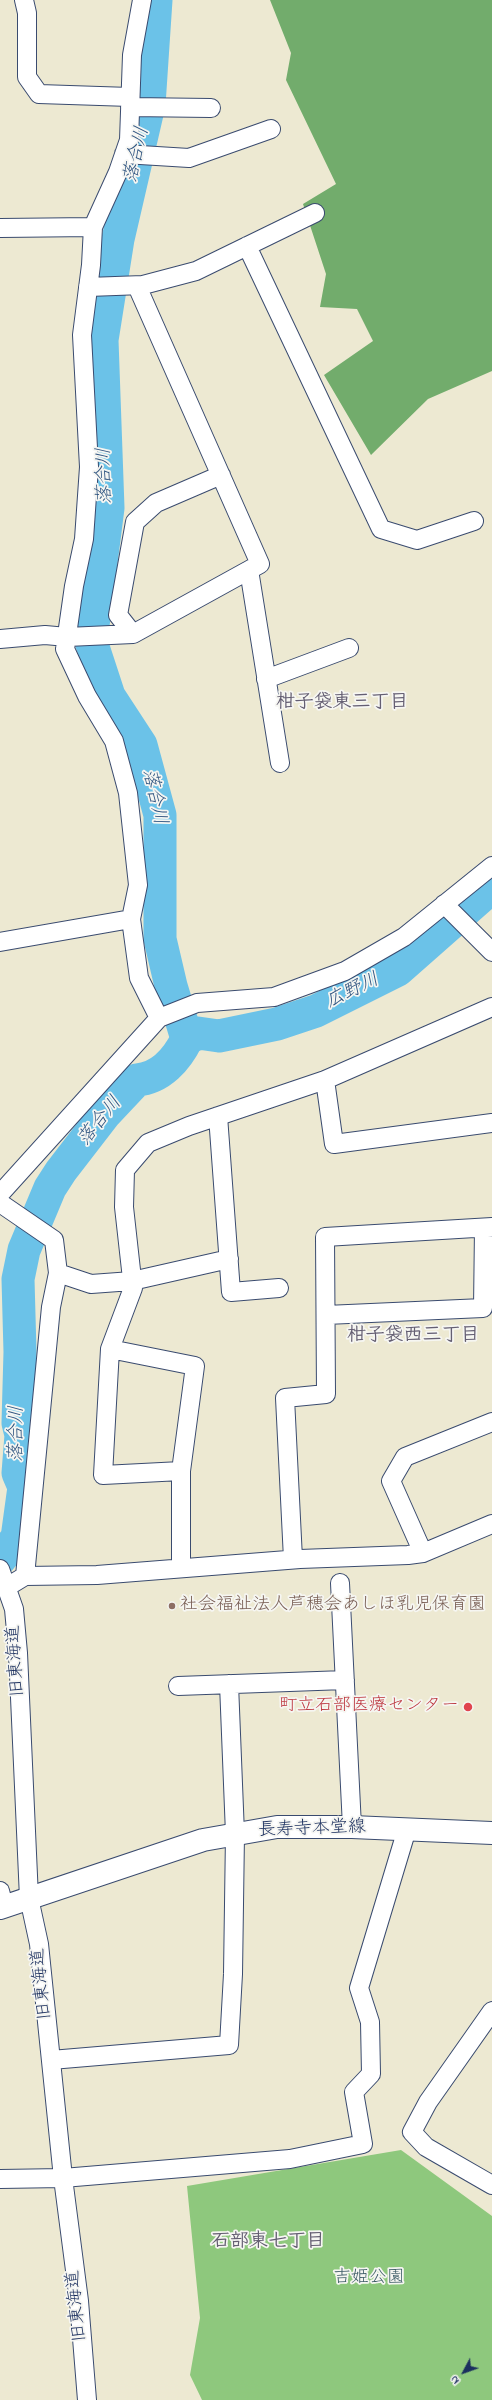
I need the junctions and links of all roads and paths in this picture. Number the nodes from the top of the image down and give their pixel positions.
1 (24, 0) edge
2 (142, 0) edge
3 (133, 104) junction
4 (211, 108) dead end
5 (271, 130) dead end
6 (134, 154) junction
7 (315, 213) dead end
8 (93, 227) junction
9 (0, 228) edge
10 (247, 246) junction
11 (137, 286) junction
12 (88, 288) junction
13 (221, 475) junction
14 (474, 521) dead end
15 (249, 570) junction
16 (133, 634) junction
17 (67, 637) junction
18 (0, 639) edge
19 (348, 648) dead end
20 (266, 679) junction
21 (280, 763) dead end
22 (492, 866) edge
23 (444, 904) junction
24 (131, 919) junction
25 (0, 942) edge
26 (492, 952) edge
27 (492, 1007) edge
28 (159, 1018) junction
29 (325, 1080) junction
30 (218, 1116) junction
31 (492, 1123) edge
32 (0, 1194) edge
33 (0, 1203) edge
34 (488, 1228) edge
35 (229, 1259) junction
36 (58, 1273) junction
37 (132, 1281) junction
38 (279, 1288) dead end
39 (326, 1314) junction
40 (110, 1349) junction
41 (492, 1422) edge
42 (181, 1472) junction
43 (492, 1524) edge
44 (423, 1553) junction
45 (293, 1559) junction
46 (182, 1568) junction
47 (24, 1576) junction
48 (3, 1578) edge
49 (340, 1583) dead end
50 (345, 1680) junction
51 (229, 1684) junction
52 (178, 1686) dead end
53 (352, 1827) junction
54 (407, 1829) junction
55 (492, 1833) edge
56 (235, 1834) junction
57 (29, 1898) junction
58 (1, 1902) edge
59 (492, 2011) edge
60 (51, 2060) junction
61 (63, 2178) junction
62 (0, 2179) edge
63 (491, 2183) edge
64 (87, 2400) edge

1 - 3 street
2 - 3 street
3 - 4 street
3 - 6 street
5 - 6 street
6 - 8 street
7 - 10 street
8 - 9 street
8 - 12 street
10 - 11 street
10 - 14 street
11 - 12 street
11 - 13 street
12 - 17 street
13 - 15 street
13 - 16 street
15 - 16 street
15 - 20 street
16 - 17 street
17 - 18 street
17 - 24 street
19 - 20 street
20 - 21 street
22 - 23 street
23 - 26 street
23 - 28 street
24 - 25 street
24 - 28 street
27 - 29 street
28 - 32 street
29 - 30 street
29 - 31 street
30 - 35 street
30 - 37 street
33 - 36 street
34 - 39 street
34 - 39 street
35 - 37 street
35 - 38 street
36 - 37 street
36 - 47 street
37 - 40 street
39 - 45 street
40 - 42 street
40 - 42 street
41 - 44 street
42 - 46 street
43 - 44 street
44 - 45 street
45 - 46 street
46 - 47 street
47 - 48 street
48 - 57 street, 旧東海道
49 - 50 street
50 - 51 street
50 - 53 street
51 - 52 street
51 - 56 street
53 - 54 main road, 長寿寺本堂線
53 - 56 main road, 長寿寺本堂線
54 - 55 main road, 長寿寺本堂線
54 - 61 street
56 - 57 main road, 長寿寺本堂線
56 - 60 street
57 - 58 main road, 長寿寺本堂線
57 - 60 street, 旧東海道
59 - 63 street
60 - 61 street, 旧東海道
61 - 62 street
61 - 64 street, 旧東海道

